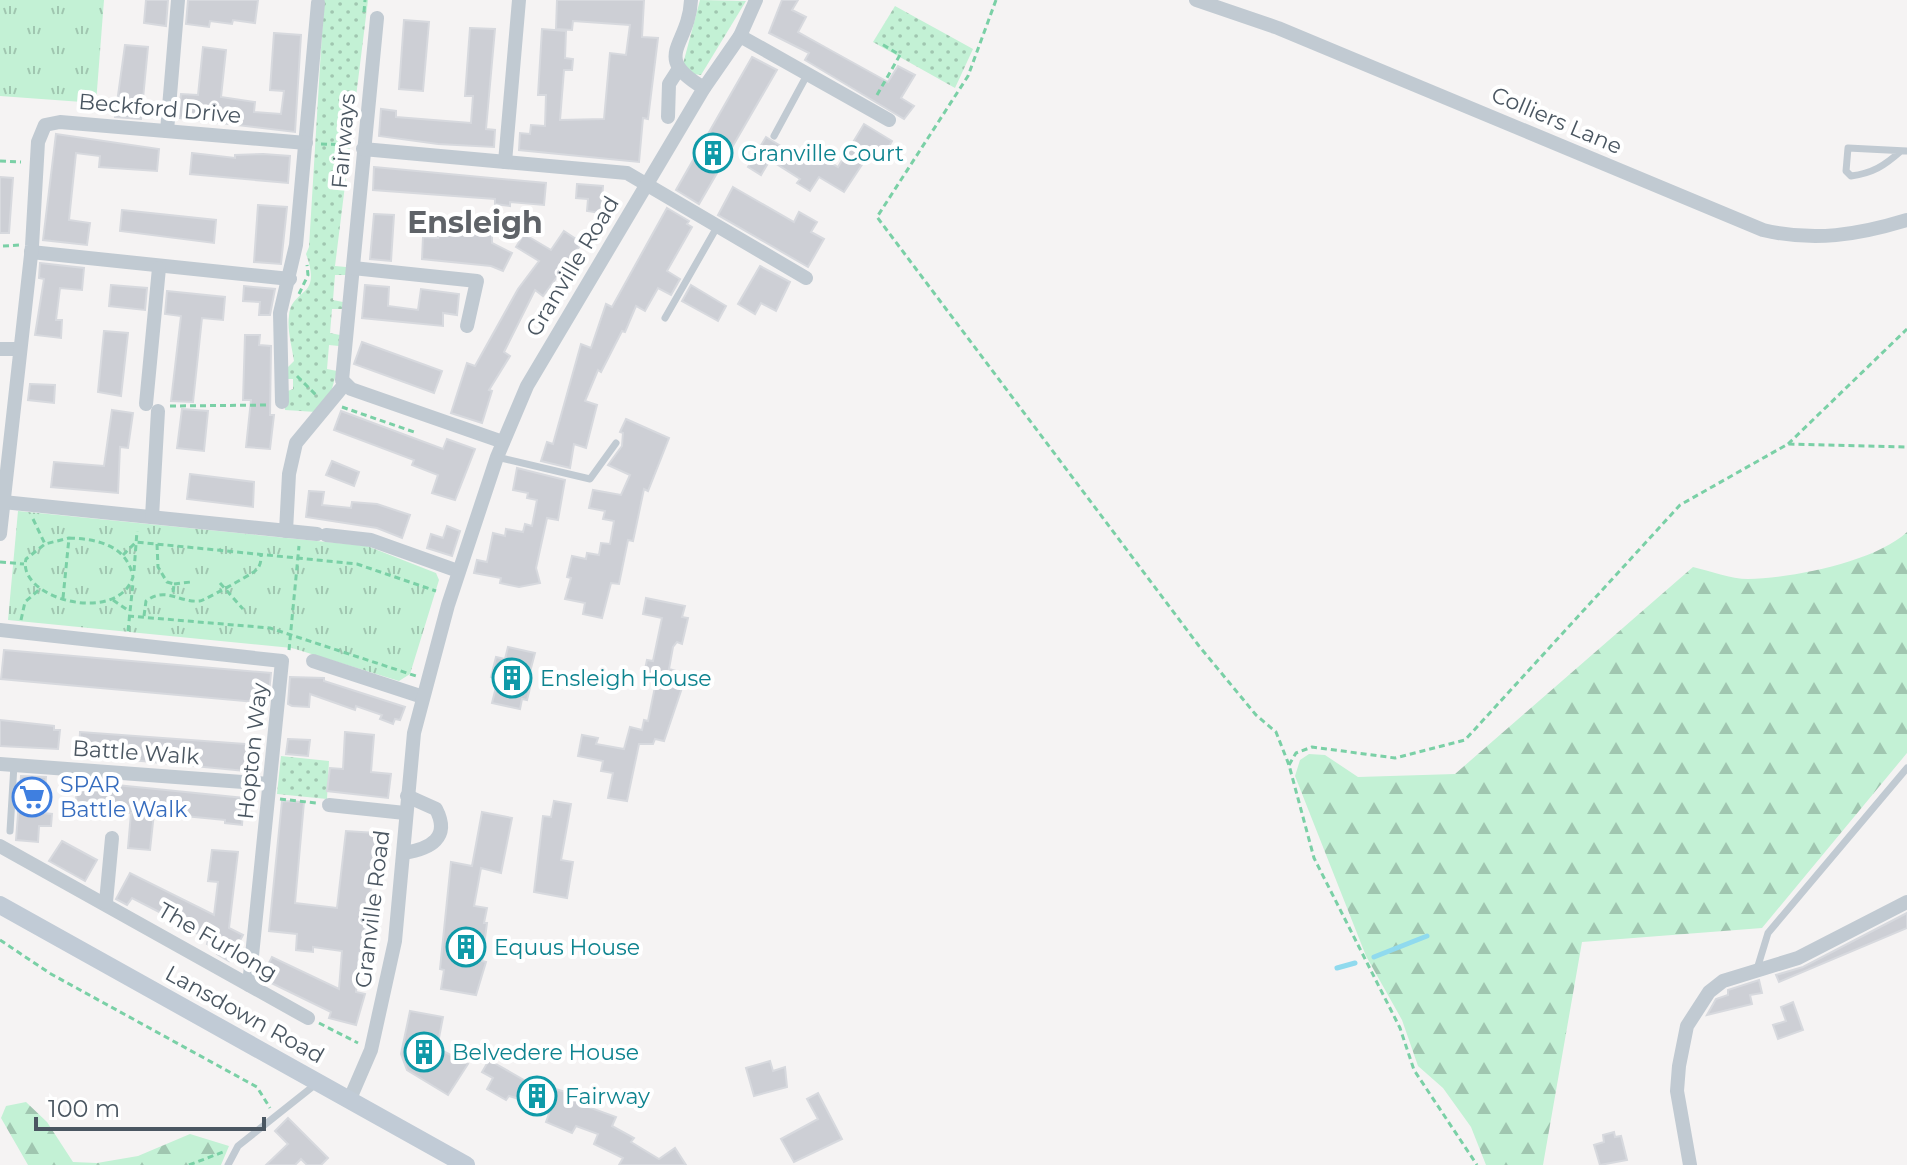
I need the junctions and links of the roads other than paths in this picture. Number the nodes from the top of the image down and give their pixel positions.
1 (178, 0) edge
2 (519, 0) edge
3 (691, 0) edge
4 (756, 0) edge
5 (1196, 0) edge
6 (318, 3) dead end
7 (377, 18) dead end
8 (740, 36) junction
9 (678, 70) junction
10 (807, 75) junction
11 (704, 88) junction
12 (668, 117) dead end
13 (889, 120) dead end
14 (167, 131) junction
15 (774, 136) dead end
16 (306, 143) junction
17 (363, 149) junction
18 (1904, 151) edge
19 (505, 162) junction
20 (646, 187) junction
21 (1907, 220) edge
22 (717, 227) junction
23 (31, 252) junction
24 (159, 268) junction
25 (353, 268) junction
26 (806, 278) dead end
27 (290, 279) junction
28 (665, 318) dead end
29 (467, 326) dead end
30 (0, 349) edge
31 (18, 349) junction
32 (344, 385) junction
33 (280, 403) road end
34 (5, 431) edge
35 (503, 442) junction
36 (616, 443) dead end
37 (497, 457) junction
38 (3, 502) junction
39 (145, 516) junction
40 (293, 532) junction
41 (0, 534) edge
42 (458, 571) junction
43 (0, 630) edge
44 (313, 661) dead end
45 (423, 697) junction
46 (7, 764) edge
47 (1907, 768) edge
48 (269, 791) junction
49 (407, 796) junction
50 (329, 805) road end
51 (405, 813) junction
52 (10, 831) dead end
53 (112, 838) dead end
54 (0, 846) edge
55 (404, 853) junction
56 (106, 902) junction
57 (1907, 902) edge
58 (0, 905) edge
59 (1757, 971) junction
60 (249, 985) junction
61 (308, 1018) road end
62 (318, 1083) junction
63 (349, 1101) junction
64 (228, 1165) edge
65 (466, 1165) edge
66 (1690, 1165) edge

1 - 14 street
2 - 19 street
3 - 9 street
4 - 8 street, Granville Road
5 - 21 street, Colliers Lane
6 - 16 street
7 - 17 street, Fairways
8 - 10 street
8 - 11 street, Granville Road
9 - 11 street
9 - 12 street
10 - 13 street
10 - 15 lane
11 - 20 street, Granville Road
14 - 16 street, Beckford Drive
14 - 23 street, Beckford Drive
16 - 27 street
17 - 19 street
17 - 25 street, Fairways
18 - 18 lane
19 - 20 street
20 - 22 street
20 - 35 street, Granville Road
22 - 26 street
22 - 28 lane
23 - 24 street
23 - 31 street, Beckford Drive
24 - 27 street
24 - 39 street
25 - 29 street
25 - 32 street, Fairways
27 - 33 street
30 - 31 street
31 - 34 street, Beckford Drive
32 - 35 street
32 - 40 street
34 - 38 street, Beckford Drive
35 - 37 street, Granville Road
36 - 37 lane
37 - 42 street, Granville Road
38 - 39 street
38 - 41 street, Beckford Drive
39 - 40 street
40 - 42 street
42 - 45 street, Granville Road
43 - 48 street, Hopton Way
44 - 45 street
45 - 49 street, Granville Road
46 - 48 street, Battle Walk
46 - 52 lane
47 - 59 lane
48 - 60 street, Hopton Way
49 - 51 street, Granville Road
49 - 55 street
50 - 51 street, Granville Road
51 - 55 street, Granville Road
53 - 56 street
54 - 56 street, The Furlong
55 - 63 street, Granville Road
56 - 60 street, The Furlong
57 - 59 street
58 - 62 street, Lansdown Road
59 - 66 street
60 - 61 street, The Furlong
62 - 63 street, Lansdown Road
62 - 64 lane
63 - 65 street, Lansdown Road

